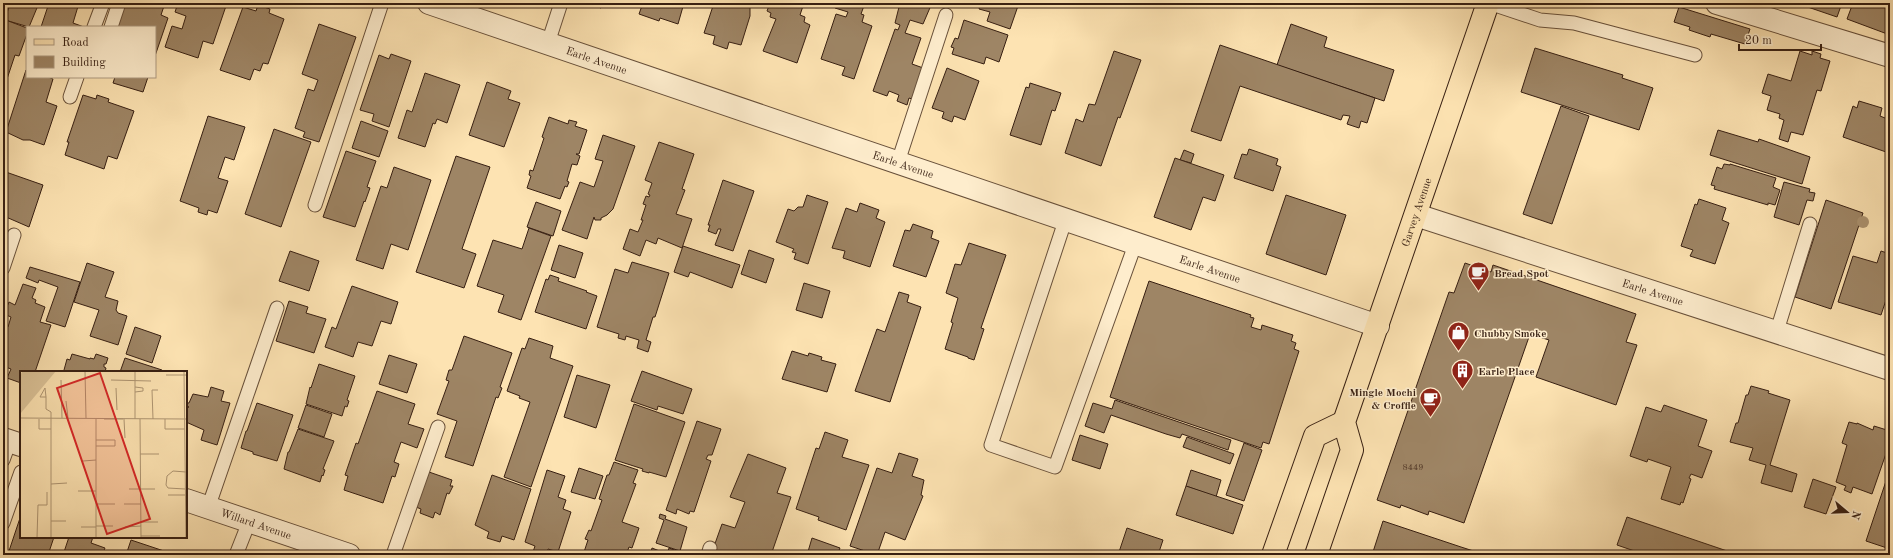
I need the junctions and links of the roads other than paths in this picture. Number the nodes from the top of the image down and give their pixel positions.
1 (103, 3) edge
2 (119, 3) edge
3 (382, 3) edge
4 (429, 3) edge
5 (561, 3) edge
6 (1489, 3) edge
7 (1717, 3) edge
8 (946, 14) dead end
9 (94, 26) edge
10 (111, 26) edge
11 (548, 43) junction
12 (1695, 55) dead end
13 (1890, 56) edge
14 (77, 78) edge
15 (70, 97) dead end
16 (898, 162) junction
17 (315, 205) dead end
18 (1416, 215) junction
19 (1066, 218) junction
20 (1810, 224) dead end
21 (14, 235) dead end
22 (1136, 242) junction
23 (3, 268) edge
24 (277, 308) dead end
25 (1378, 326) junction
26 (1776, 334) junction
27 (1890, 369) edge
28 (1344, 422) junction
29 (438, 427) dead end
30 (20, 475) edge
31 (187, 500) edge
32 (208, 508) junction
33 (249, 522) junction
34 (3, 523) edge
35 (236, 555) edge
36 (349, 555) edge
37 (393, 555) edge
38 (1274, 555) edge
39 (1316, 555) edge

1 - 9 lane
2 - 10 lane
3 - 17 lane
4 - 11 street, Earle Avenue
5 - 11 lane
6 - 12 lane
6 - 18 main road, Garvey Avenue
7 - 13 street
8 - 16 lane
11 - 16 street, Earle Avenue
14 - 15 lane
16 - 19 street, Earle Avenue
18 - 25 main road, Garvey Avenue
18 - 26 street, Earle Avenue
19 - 22 street, Earle Avenue
19 - 22 lane
20 - 26 lane
21 - 23 lane
22 - 25 street, Earle Avenue
24 - 32 lane
25 - 28 main road, Garvey Avenue
26 - 27 street, Earle Avenue
28 - 38 main road
28 - 39 main road
29 - 37 lane
30 - 34 lane
31 - 32 street, Willard Avenue
32 - 33 street, Willard Avenue
33 - 35 lane
33 - 36 street, Willard Avenue

